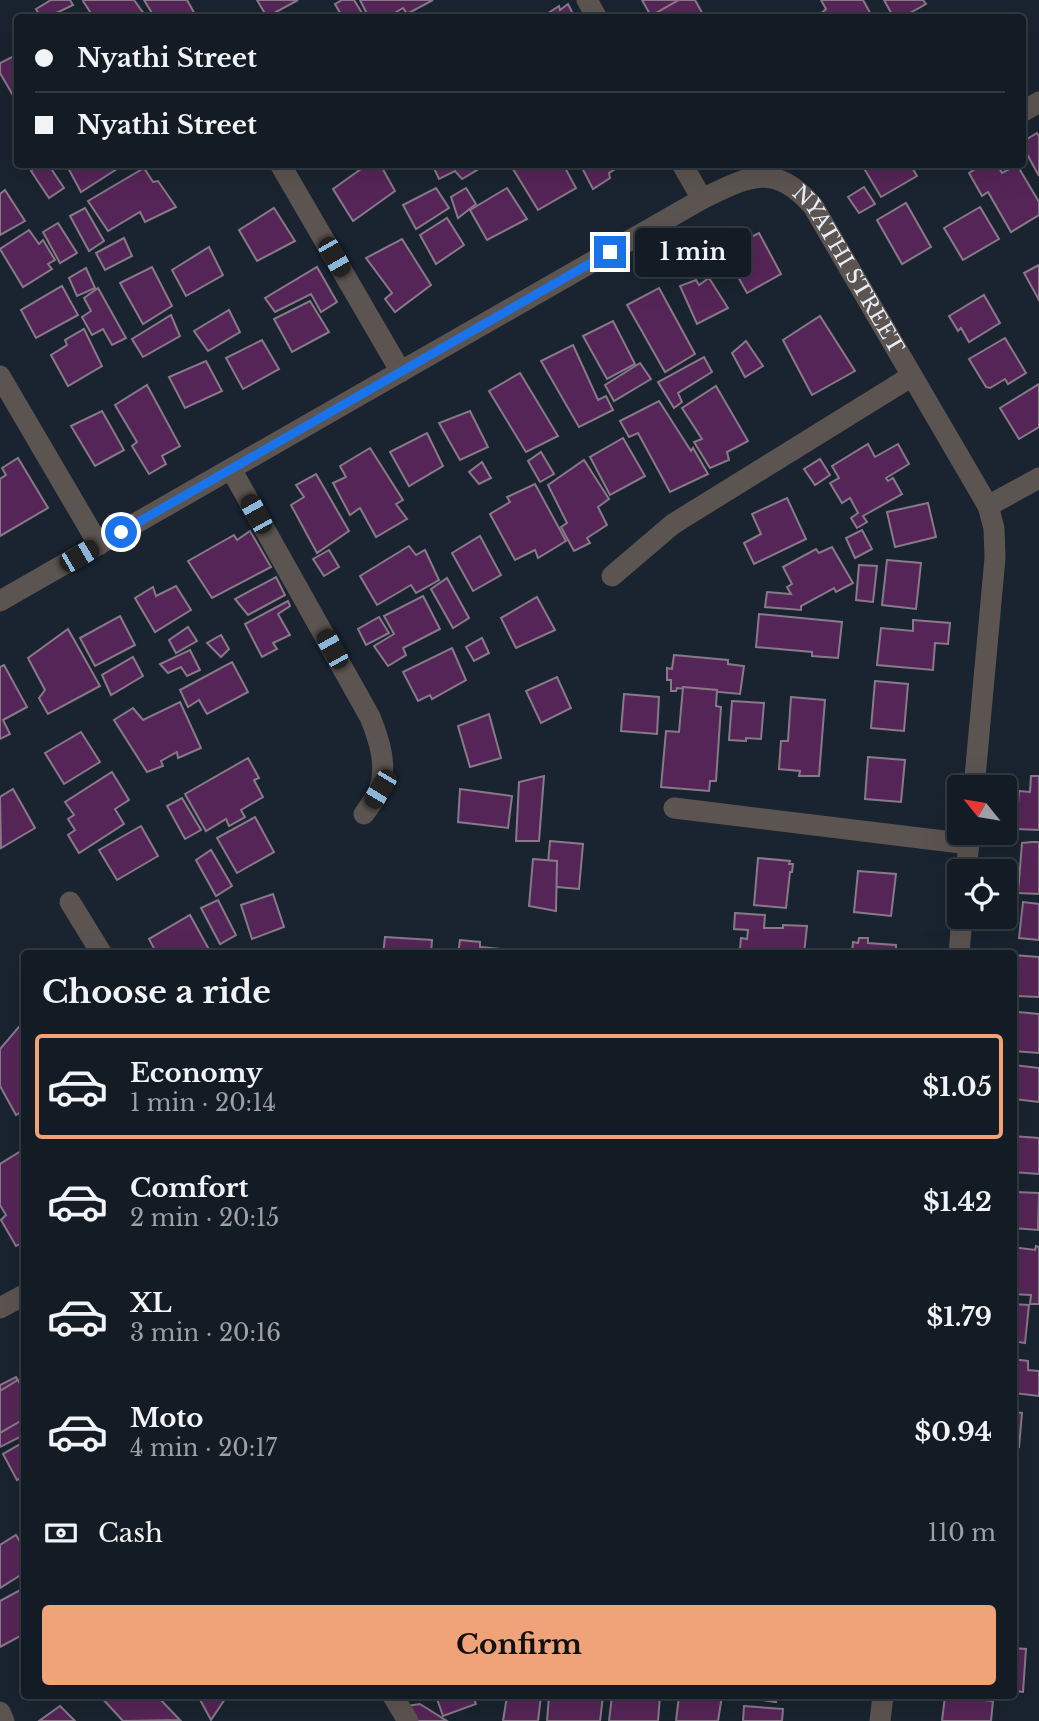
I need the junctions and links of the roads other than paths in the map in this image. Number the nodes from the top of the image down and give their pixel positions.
1 (282, 168) edge
2 (684, 168) edge
3 (702, 199) junction
4 (401, 372) junction
5 (0, 376) edge
6 (912, 376) junction
7 (231, 469) junction
8 (1039, 478) edge
9 (988, 506) junction
10 (99, 545) junction
11 (612, 576) dead end
12 (0, 601) edge
13 (975, 775) edge
14 (674, 808) dead end
15 (364, 814) dead end
16 (947, 837) edge
17 (70, 902) dead end
18 (961, 929) edge
19 (100, 950) edge
20 (959, 950) edge
21 (21, 1297) edge
22 (0, 1308) edge
23 (395, 1699) edge
24 (883, 1699) edge
25 (0, 1712) edge
26 (4, 1721) edge
27 (408, 1721) edge
28 (880, 1721) edge

1 - 4 street
2 - 3 street
3 - 4 street, NYATHI STREET
3 - 6 street, NYATHI STREET
4 - 7 street, NYATHI STREET
5 - 10 street
6 - 9 street, NYATHI STREET
6 - 11 street, NYATHI STREET
7 - 10 street, NYATHI STREET
7 - 15 street
8 - 9 street
9 - 13 street, NYATHI STREET
10 - 12 street, NYATHI STREET
14 - 16 street
17 - 19 street
18 - 20 street
21 - 22 street
23 - 27 street
24 - 28 street
25 - 26 street

